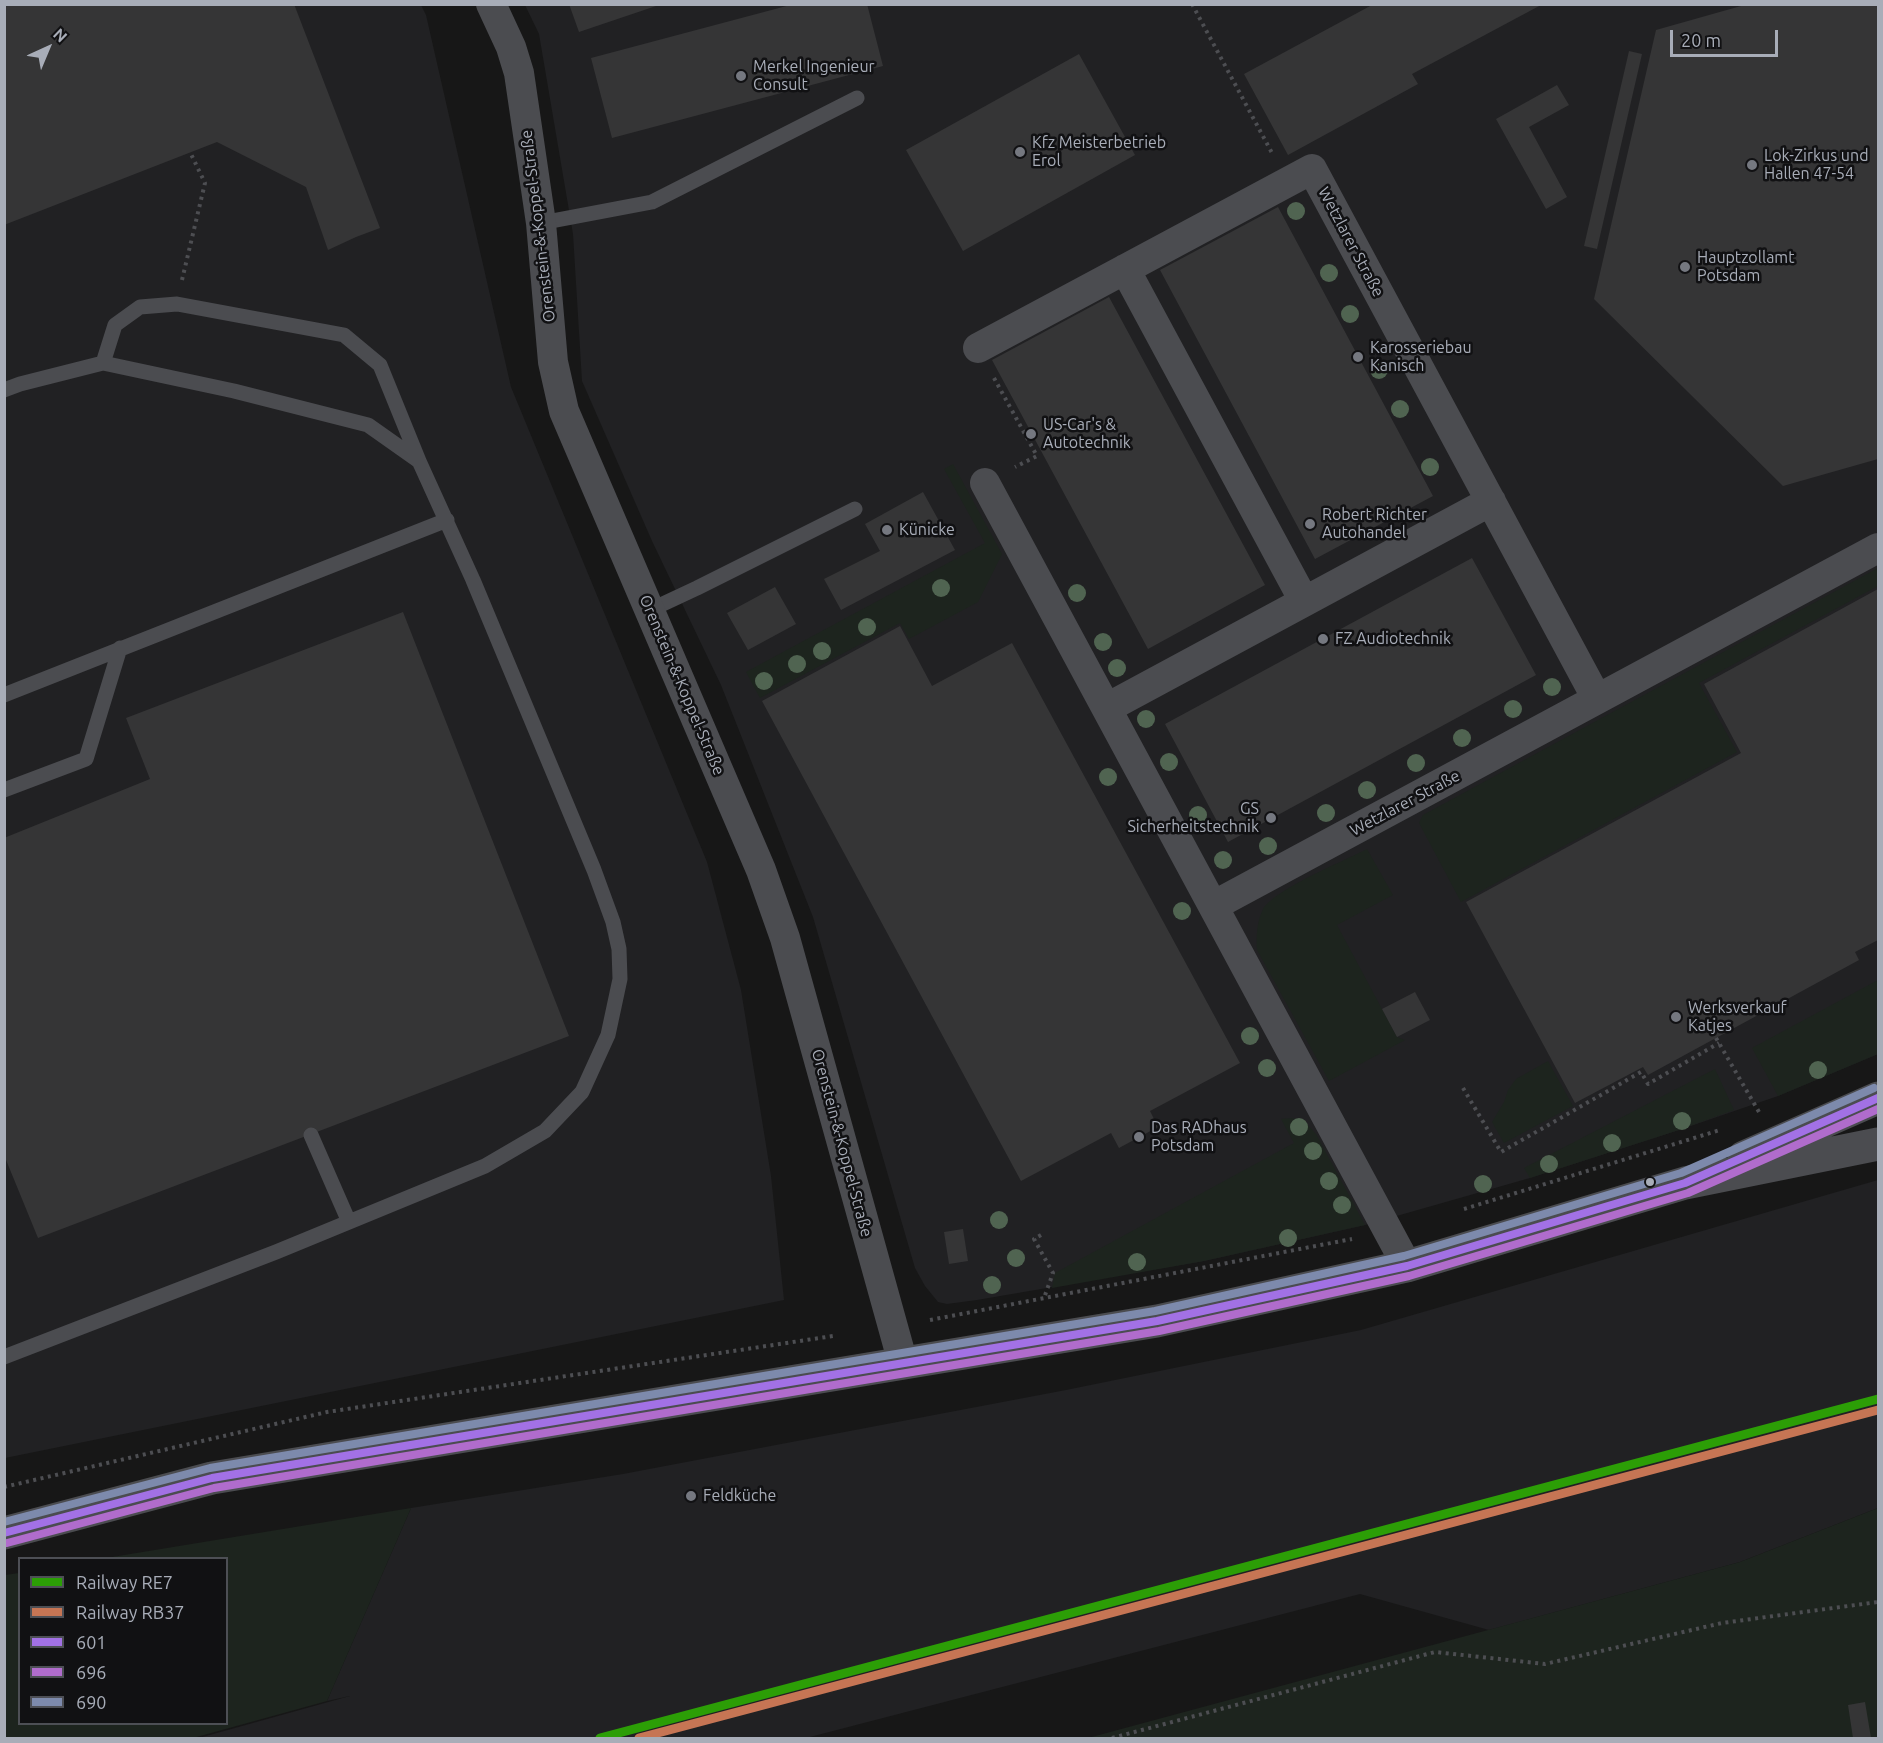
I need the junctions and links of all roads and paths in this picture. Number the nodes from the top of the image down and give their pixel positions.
1 (491, 4) edge
2 (1192, 4) edge
3 (856, 98) dead end
4 (190, 152) dead end
5 (1276, 162) dead end
6 (541, 223) junction
7 (1125, 269) junction
8 (177, 304) junction
9 (978, 348) joint
10 (103, 363) junction
11 (4, 390) edge
12 (419, 461) junction
13 (985, 483) joint
14 (1491, 501) junction
15 (855, 509) dead end
16 (447, 520) junction
17 (1878, 548) edge
18 (1304, 601) junction
19 (650, 610) junction
20 (120, 648) junction
21 (4, 695) edge
22 (1598, 699) junction
23 (1107, 708) junction
24 (4, 790) edge
25 (1213, 906) junction
26 (1716, 1038) dead end
27 (1719, 1043) junction
28 (1463, 1088) dead end
29 (1878, 1098) edge
30 (1762, 1118) dead end
31 (1729, 1128) dead end
32 (311, 1135) dead end
33 (1878, 1144) edge
34 (1685, 1183) junction
35 (1458, 1211) dead end
36 (349, 1222) junction
37 (1389, 1232) junction
38 (1041, 1235) dead end
39 (1407, 1266) junction
40 (1044, 1298) junction
41 (892, 1327) junction
42 (833, 1336) dead end
43 (4, 1357) edge
44 (903, 1363) junction
45 (4, 1487) edge
46 (4, 1533) edge
47 (1878, 1602) edge
48 (1112, 1738) edge

1 - 6 street, Orenstein-&-Koppel-Straße
2 - 5 path
3 - 6 lane
4 - 8 path
6 - 19 street, Orenstein-&-Koppel-Straße
7 - 9 street, Wetzlarer Straße
7 - 14 street, Wetzlarer Straße
7 - 18 street
8 - 10 lane
8 - 12 lane
9 - 13 path
10 - 11 lane
10 - 12 lane
12 - 16 lane
13 - 23 street
14 - 18 street
14 - 22 street, Wetzlarer Straße
15 - 19 lane
16 - 20 lane
16 - 36 lane
17 - 22 street, Wetzlarer Straße
18 - 23 street
19 - 41 street, Orenstein-&-Koppel-Straße
20 - 21 lane
20 - 24 lane
22 - 25 street, Wetzlarer Straße
23 - 25 street
25 - 37 street
26 - 27 path
27 - 28 path
27 - 30 path
29 - 34 street
31 - 35 path
32 - 36 lane
33 - 34 street
34 - 39 street
36 - 43 lane
37 - 39 street
37 - 40 path
38 - 40 path
39 - 44 street
40 - 41 path
41 - 44 street, Orenstein-&-Koppel-Straße
42 - 45 path
44 - 46 street
47 - 48 path

